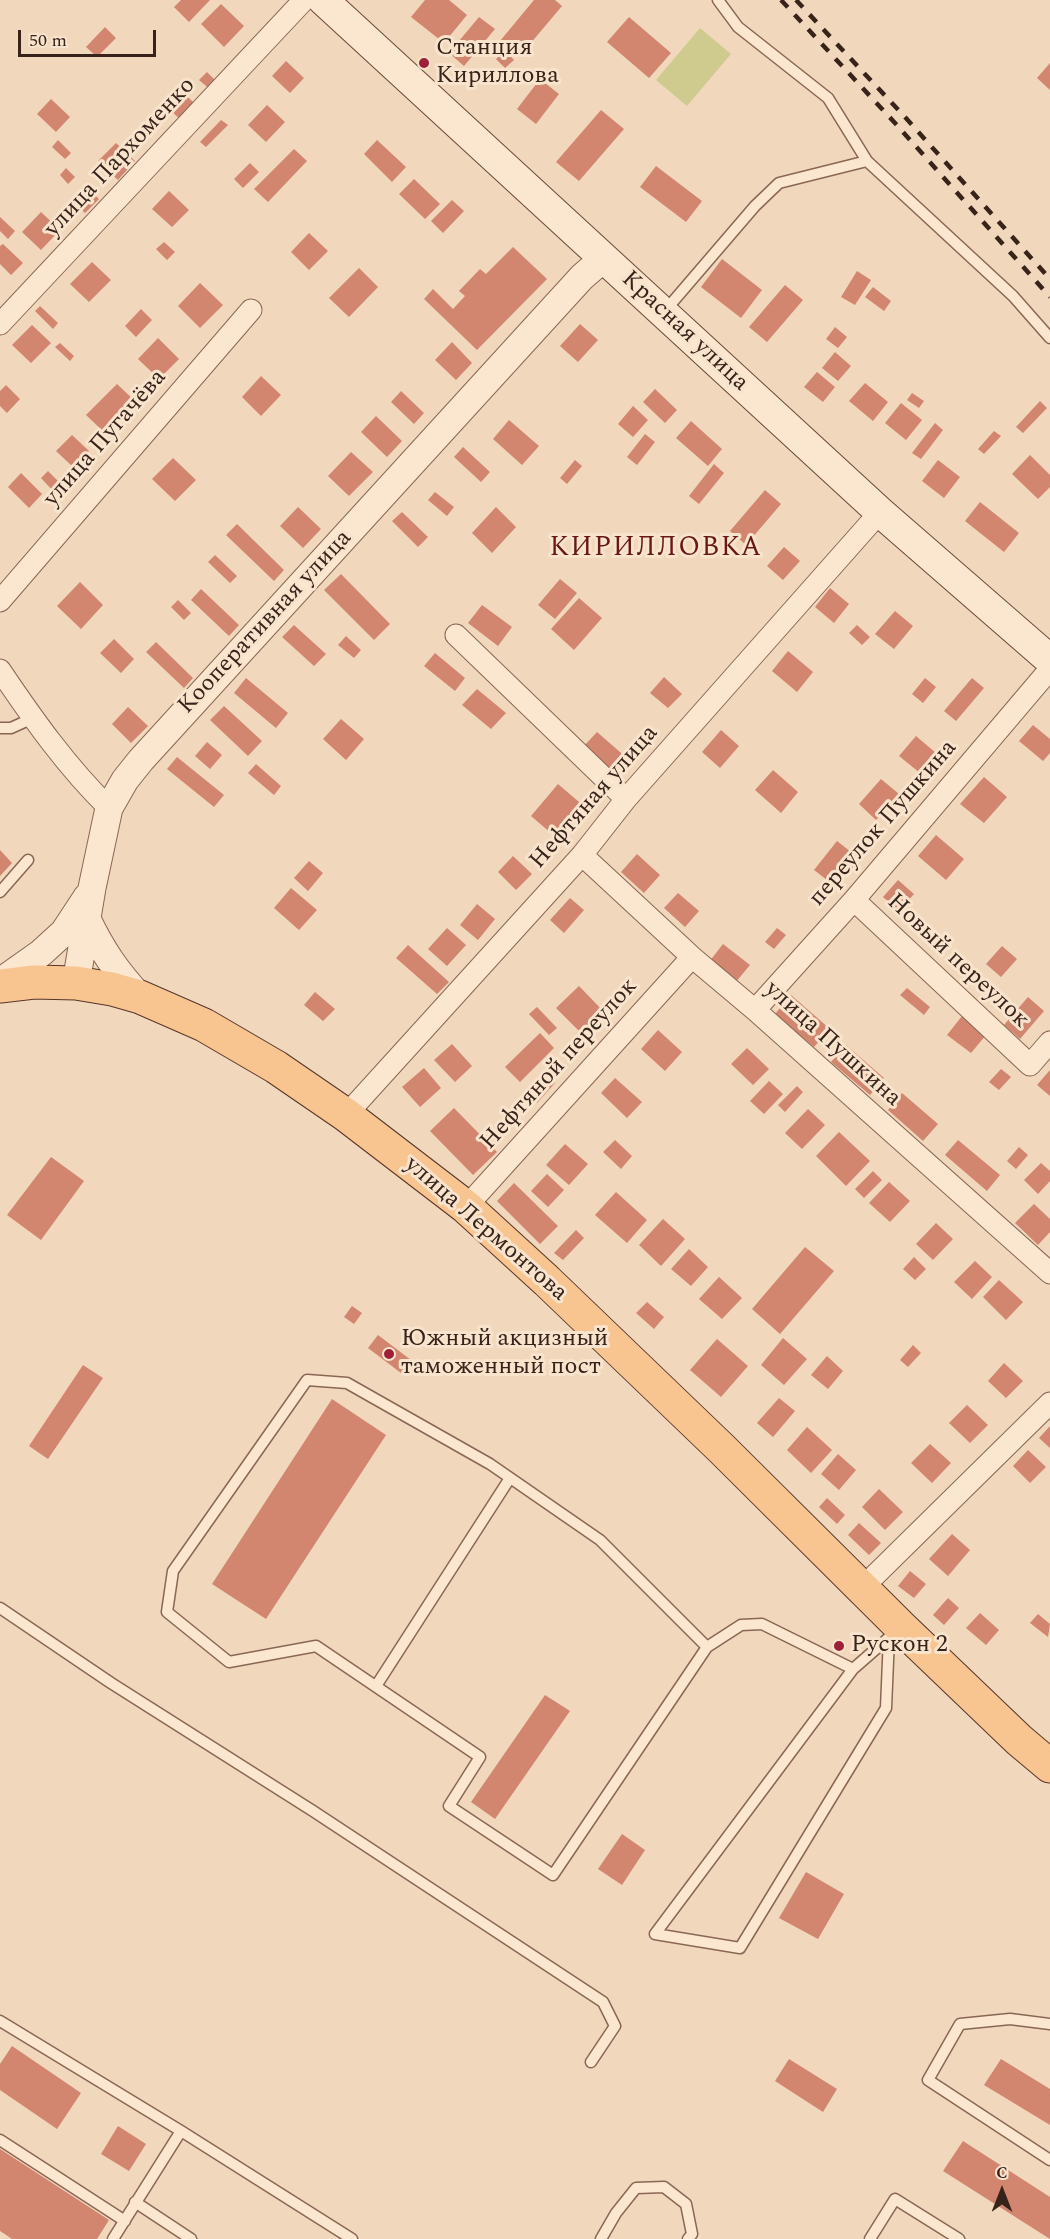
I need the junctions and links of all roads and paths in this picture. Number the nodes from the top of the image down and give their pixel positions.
1 (304, 0) edge
2 (322, 0) edge
3 (718, 0) edge
4 (867, 160) junction
5 (604, 258) junction
6 (251, 310) dead end
7 (664, 312) junction
8 (0, 324) edge
9 (1050, 338) edge
10 (880, 512) junction
11 (0, 601) edge
12 (456, 635) dead end
13 (1050, 660) edge
14 (1050, 669) edge
15 (0, 670) edge
16 (33, 718) junction
17 (0, 728) edge
18 (626, 799) junction
19 (109, 808) junction
20 (582, 855) junction
21 (28, 860) dead end
22 (92, 888) junction
23 (0, 892) edge
24 (854, 900) junction
25 (87, 919) junction
26 (692, 957) junction
27 (76, 983) junction
28 (0, 984) edge
29 (140, 997) junction
30 (755, 1010) junction
31 (1050, 1042) edge
32 (346, 1115) junction
33 (466, 1207) junction
34 (1050, 1274) edge
35 (1050, 1403) edge
36 (510, 1478) junction
37 (862, 1588) junction
38 (0, 1608) edge
39 (895, 1632) junction
40 (707, 1647) junction
41 (853, 1669) junction
42 (376, 1686) junction
43 (1050, 1766) edge
44 (0, 2021) edge
45 (1050, 2024) edge
46 (591, 2062) dead end
47 (181, 2131) junction
48 (0, 2140) edge
49 (1050, 2160) edge
50 (135, 2202) junction
51 (125, 2221) junction
52 (113, 2239) edge
53 (190, 2239) edge
54 (352, 2239) edge
55 (601, 2239) edge
56 (688, 2239) edge
57 (870, 2239) edge
58 (959, 2239) edge

1 - 8 street, улица Пархоменко
2 - 5 main road, Красная улица
3 - 4 lane
4 - 7 lane
4 - 9 lane
5 - 7 main road, Красная улица
5 - 19 street, Кооперативная улица
6 - 11 street, улица Пугачёва
7 - 10 main road, Красная улица
10 - 13 main road, Красная улица
10 - 18 street, Нефтяная улица
12 - 18 street
14 - 24 street, переулок Пушкина
15 - 16 street
16 - 17 lane
16 - 19 street
18 - 20 street, Нефтяная улица
19 - 22 street, Кооперативная улица
20 - 26 street, улица Пушкина
20 - 32 street, Нефтяная улица
21 - 23 lane
22 - 25 street, Кооперативная улица
22 - 28 street
24 - 30 street, переулок Пушкина
24 - 31 street, Новый переулок
25 - 27 street, Кооперативная улица
25 - 29 street
26 - 30 street, улица Пушкина
26 - 33 street, Нефтяной переулок
27 - 28 main road
27 - 29 main road, улица Лермонтова
29 - 32 main road, улица Лермонтова
30 - 34 street, улица Пушкина
32 - 33 main road, улица Лермонтова
33 - 37 main road, улица Лермонтова
35 - 37 street
36 - 40 lane
36 - 42 lane
36 - 42 lane
37 - 39 main road, улица Лермонтова
38 - 46 lane
39 - 41 lane
39 - 41 lane
39 - 43 main road, улица Лермонтова
40 - 41 lane
40 - 42 lane
44 - 47 lane
45 - 49 lane
47 - 50 lane
47 - 54 lane
48 - 51 lane
50 - 51 lane
50 - 53 lane
51 - 52 lane
55 - 56 lane
57 - 58 lane

